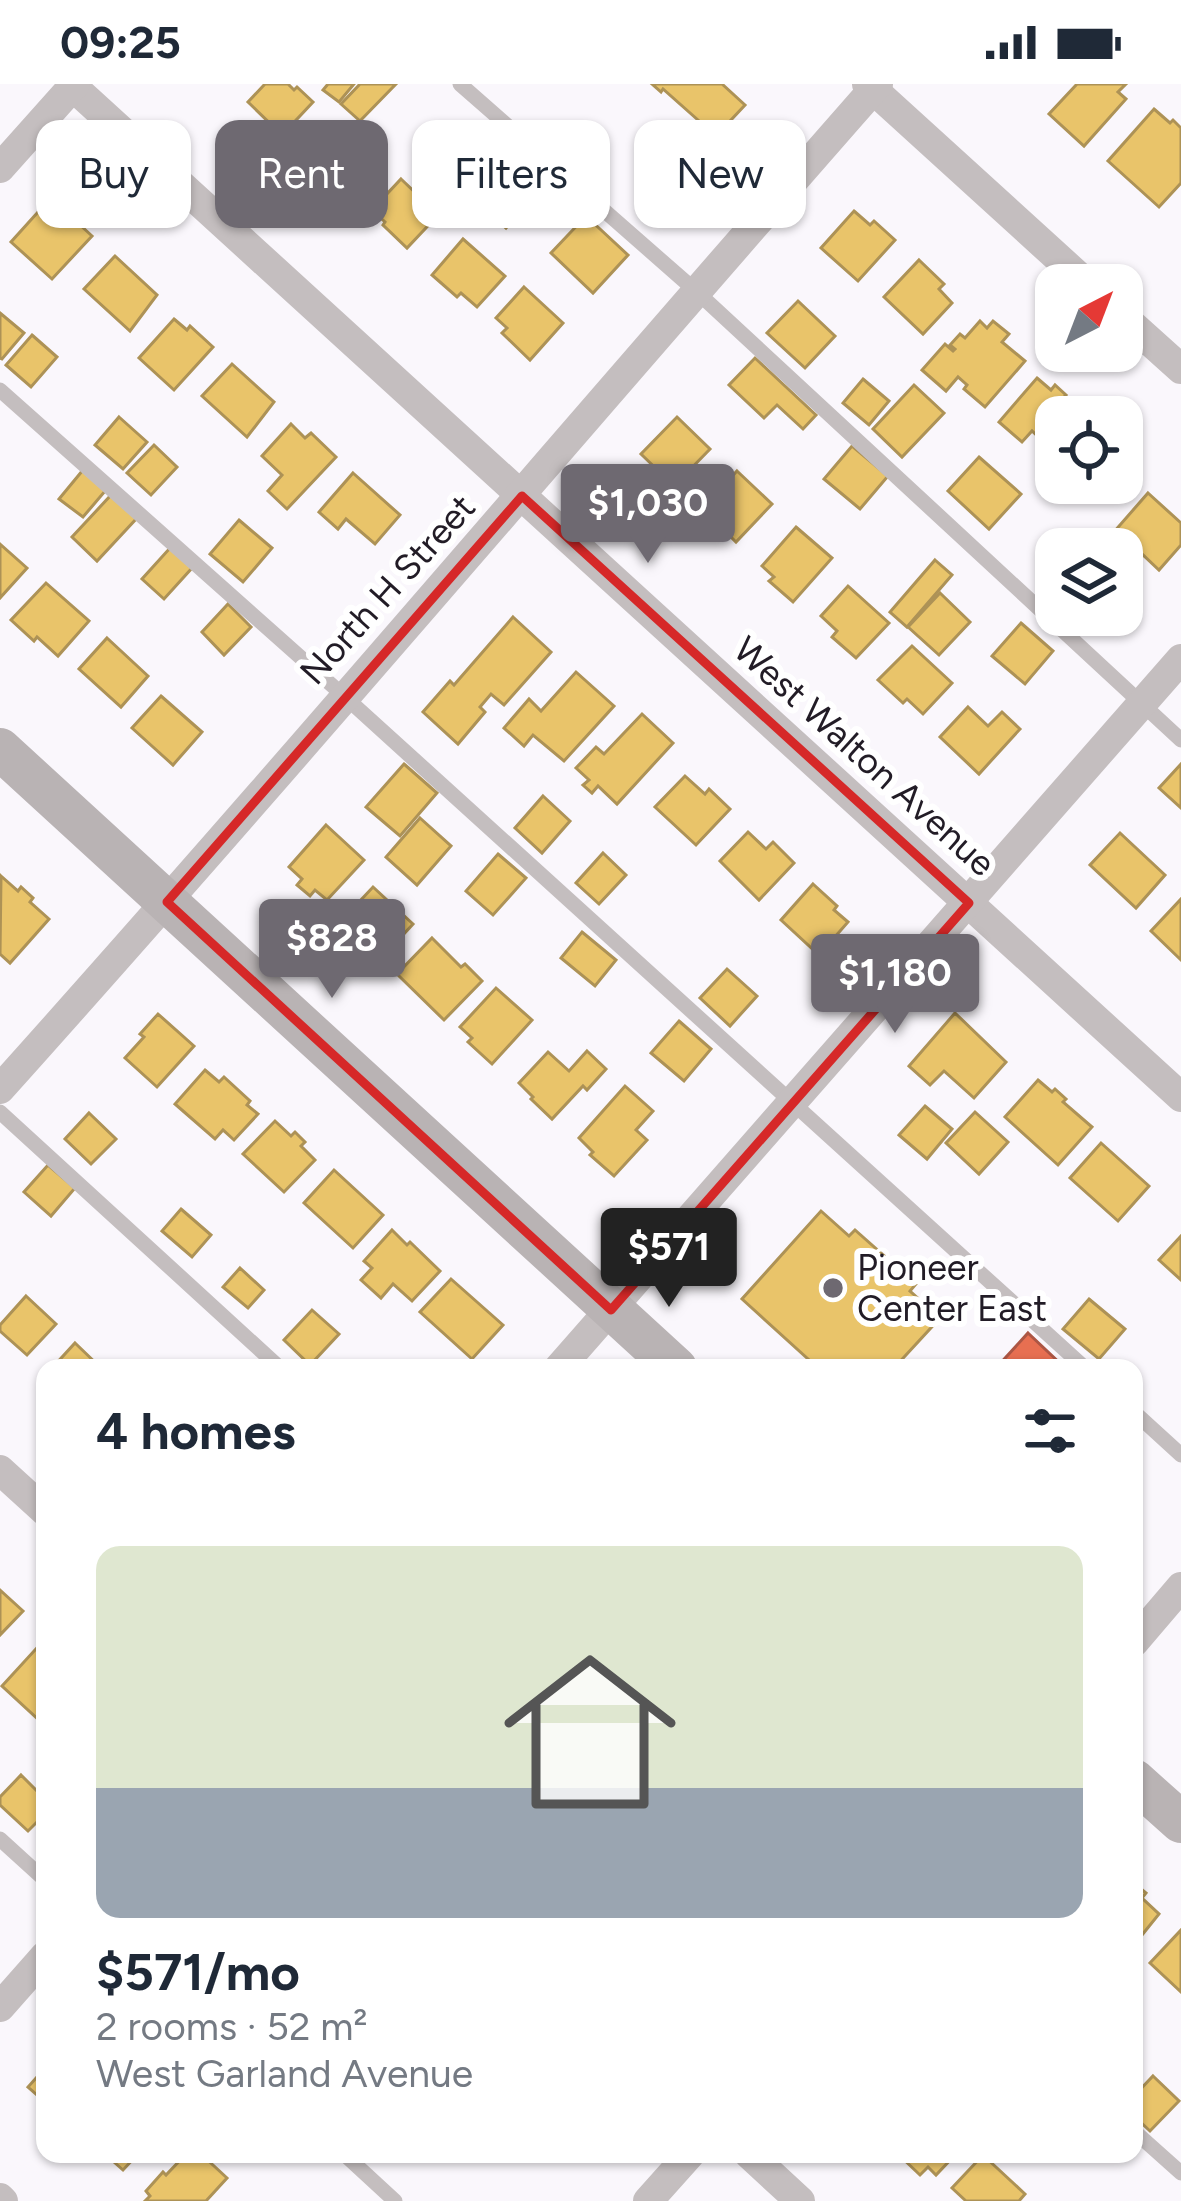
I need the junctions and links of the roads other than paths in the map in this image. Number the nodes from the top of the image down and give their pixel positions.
1 (460, 84) edge
2 (73, 85) edge
3 (873, 86) edge
4 (0, 168) edge
5 (1065, 264) edge
6 (697, 292) junction
7 (1143, 335) edge
8 (1181, 370) edge
9 (0, 390) edge
10 (522, 496) junction
11 (1181, 659) edge
12 (344, 696) junction
13 (1141, 704) junction
14 (1181, 740) edge
15 (0, 749) edge
16 (167, 902) junction
17 (969, 903) junction
18 (0, 1089) edge
19 (1181, 1097) edge
20 (794, 1102) junction
21 (0, 1112) edge
22 (611, 1310) junction
23 (270, 1359) edge
24 (567, 1359) edge
25 (666, 1359) edge
26 (1075, 1359) edge
27 (1143, 1420) edge
28 (1181, 1455) edge
29 (0, 1469) edge
30 (36, 1503) edge
31 (1181, 1587) edge
32 (1143, 1631) edge
33 (1143, 1788) edge
34 (1181, 1822) edge
35 (0, 1839) edge
36 (36, 1872) edge
37 (36, 1966) edge
38 (0, 2007) edge
39 (1143, 2139) edge
40 (354, 2163) edge
41 (682, 2163) edge
42 (759, 2163) edge
43 (1181, 2173) edge
44 (395, 2201) edge
45 (648, 2201) edge
46 (800, 2201) edge

1 - 6 lane
2 - 4 street
2 - 10 street, West Walton Avenue
3 - 5 street
3 - 6 street, North H Street
6 - 10 street, North H Street
6 - 13 lane
7 - 8 street
9 - 12 lane
10 - 12 street, North H Street
10 - 17 street, West Walton Avenue
11 - 13 street
12 - 16 street, North H Street
12 - 20 lane
13 - 14 lane
13 - 17 street
15 - 16 street
16 - 18 street, North H Street
16 - 22 street
17 - 19 street, West Walton Avenue
17 - 20 street
20 - 22 street
20 - 26 lane
21 - 23 lane
22 - 24 street
22 - 25 street
27 - 28 lane
29 - 30 street
31 - 32 street
33 - 34 street
35 - 36 lane
37 - 38 street
39 - 43 lane
40 - 44 lane
41 - 45 street
42 - 46 street

